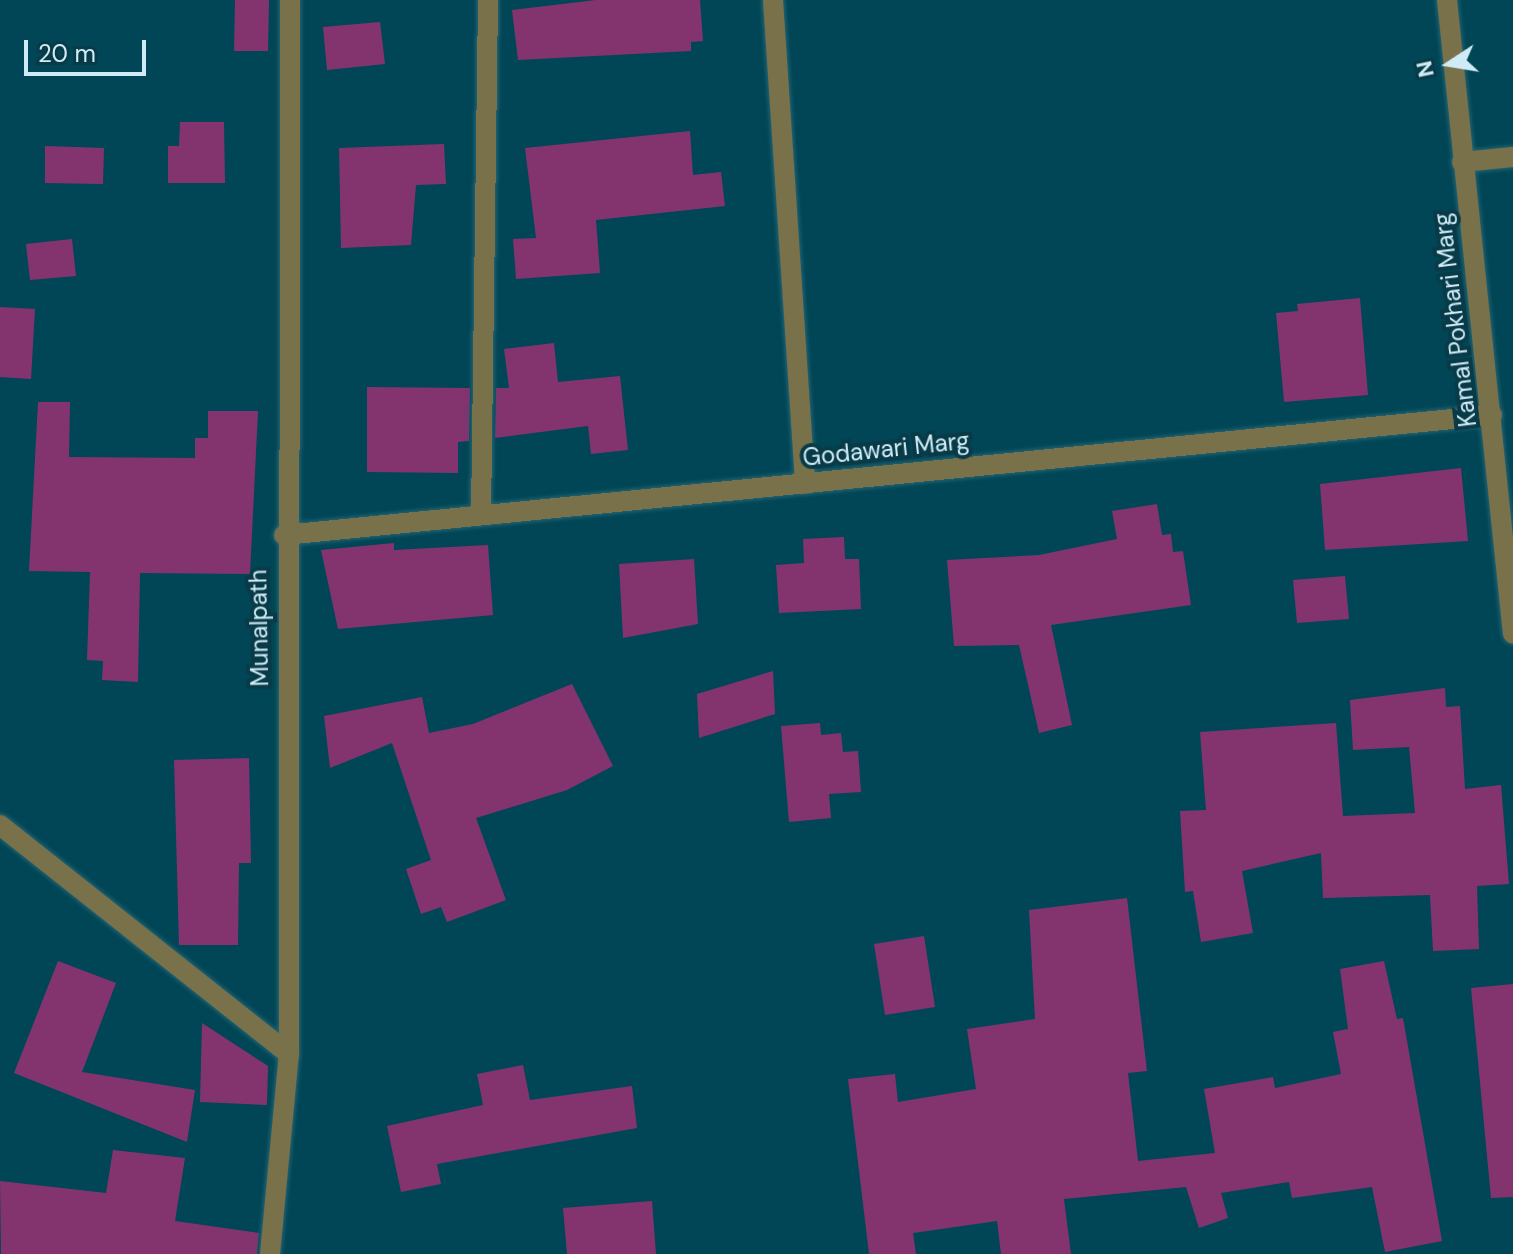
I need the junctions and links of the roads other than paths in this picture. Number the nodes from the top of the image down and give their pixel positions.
1 (290, 0) edge
2 (488, 0) edge
3 (773, 0) edge
4 (1447, 0) edge
5 (1513, 157) edge
6 (1462, 162) junction
7 (1492, 415) junction
8 (805, 484) junction
9 (481, 515) junction
10 (284, 535) junction
11 (1513, 634) edge
12 (0, 825) edge
13 (289, 1054) junction
14 (270, 1254) edge

1 - 10 street, Munalpath
2 - 9 street
3 - 8 street
4 - 6 street, Kamal Pokhari Marg
5 - 6 street
6 - 7 street, Kamal Pokhari Marg
7 - 8 street, Godawari Marg
7 - 11 street, Kamal Pokhari Marg
8 - 9 street, Godawari Marg
9 - 10 street, Godawari Marg
10 - 13 street, Munalpath
12 - 13 street
13 - 14 street, Munalpath

